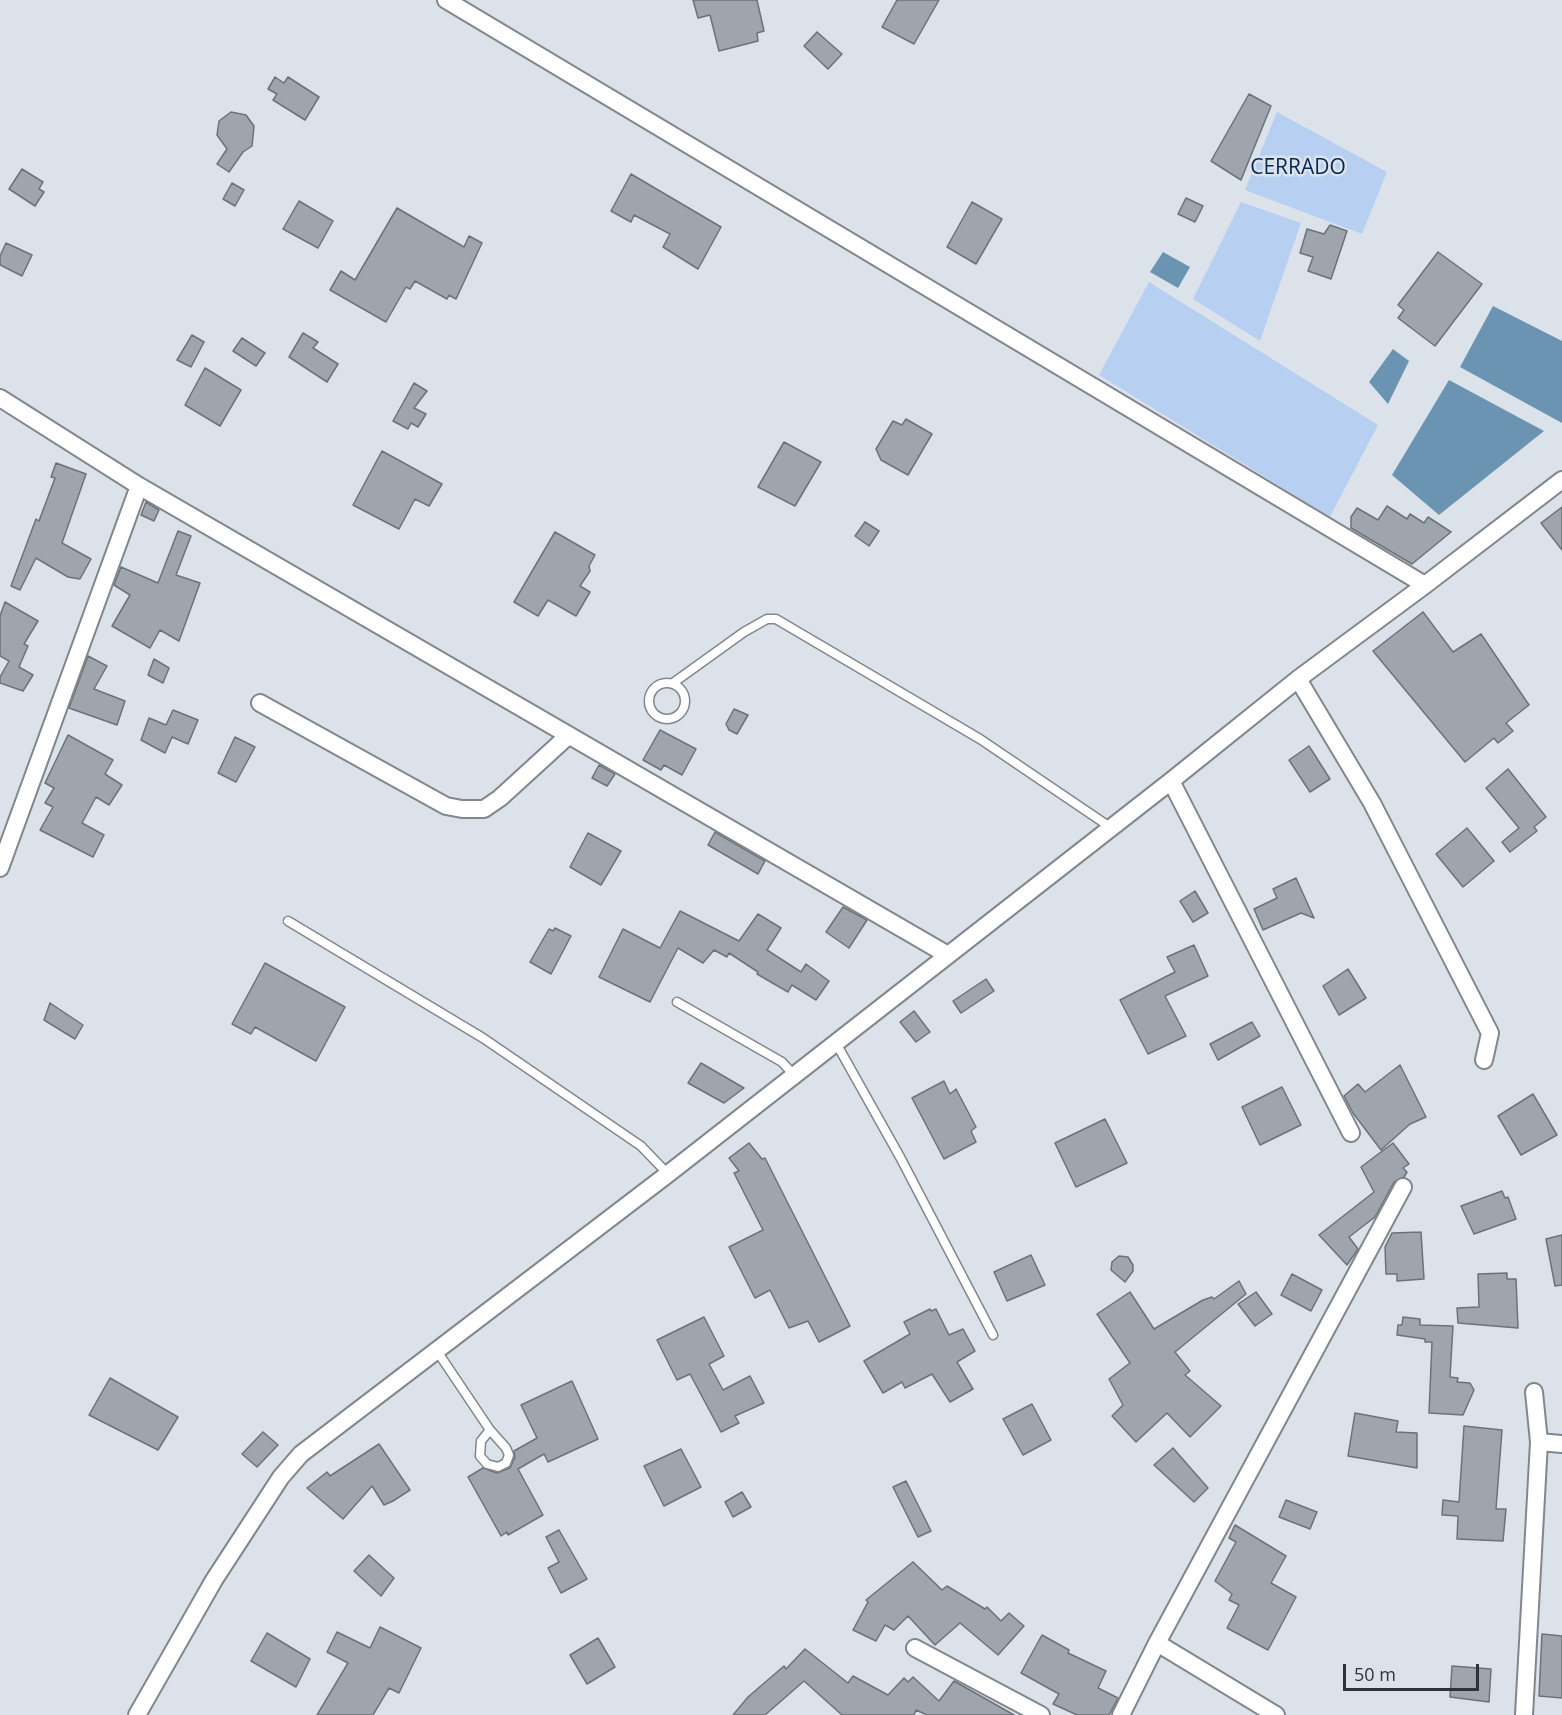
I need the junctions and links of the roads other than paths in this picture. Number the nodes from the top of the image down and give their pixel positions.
1 (446, 0) edge
2 (0, 398) edge
3 (1562, 480) edge
4 (140, 486) junction
5 (1425, 585) junction
6 (1298, 679) junction
7 (673, 683) junction
8 (260, 703) dead end
9 (569, 735) junction
10 (1171, 781) junction
11 (1110, 827) junction
12 (0, 868) edge
13 (288, 921) dead end
14 (946, 954) junction
15 (677, 1002) dead end
16 (836, 1043) junction
17 (1484, 1060) dead end
18 (794, 1075) junction
19 (1351, 1132) dead end
20 (668, 1174) junction
21 (1402, 1187) dead end
22 (993, 1335) dead end
23 (436, 1351) junction
24 (1534, 1392) dead end
25 (490, 1430) dead end
26 (1539, 1442) junction
27 (1562, 1444) edge
28 (1157, 1643) junction
29 (915, 1648) dead end
30 (137, 1715) edge
31 (1041, 1715) edge
32 (1121, 1715) edge
33 (1276, 1715) edge
34 (1530, 1715) edge

1 - 5 street
2 - 4 street
3 - 5 street
4 - 9 street
4 - 12 street
5 - 6 street
6 - 10 street
6 - 17 street
7 - 7 lane
7 - 11 lane
8 - 9 street
9 - 14 street
10 - 11 street
10 - 19 street
11 - 14 street
13 - 20 lane
14 - 16 street
15 - 18 lane
16 - 18 street
16 - 22 lane
18 - 20 street
20 - 23 street
21 - 28 street
23 - 25 lane
23 - 30 street
24 - 26 street
26 - 27 street
26 - 34 street
28 - 32 street
28 - 33 street
29 - 31 street

